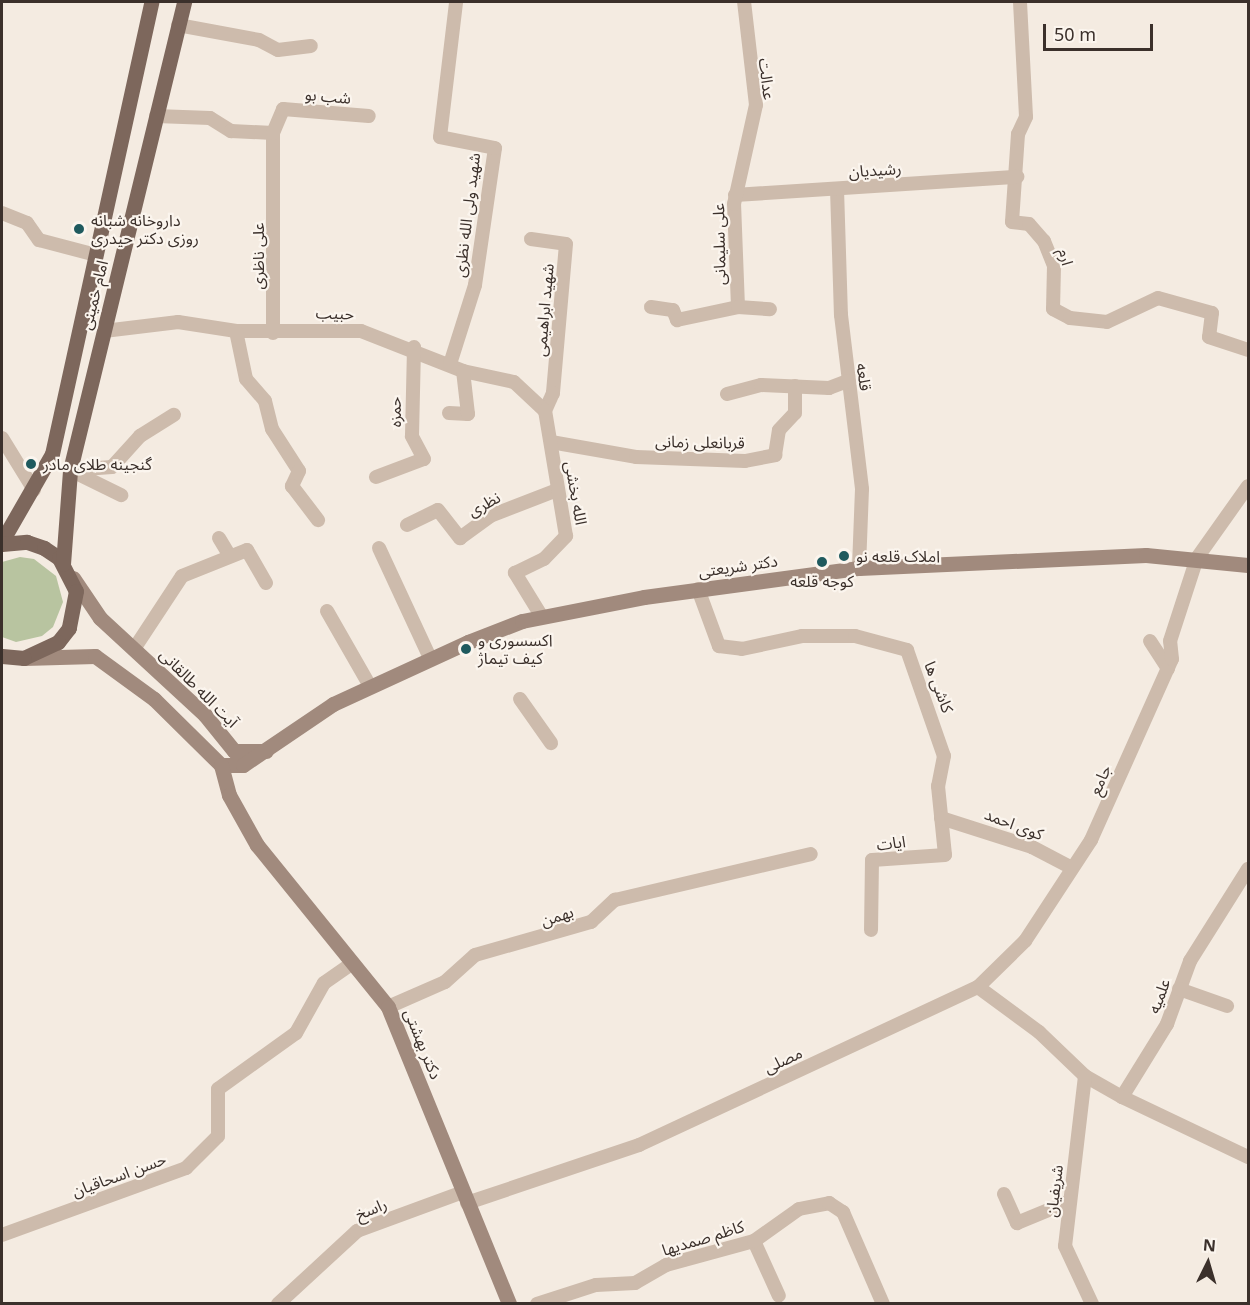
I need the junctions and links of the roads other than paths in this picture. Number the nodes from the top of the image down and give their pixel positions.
1 (151, 2) edge
2 (184, 2) edge
3 (456, 2) edge
4 (744, 2) edge
5 (1020, 2) edge
6 (178, 25) junction
7 (311, 46) dead end
8 (156, 116) junction
9 (369, 116) dead end
10 (273, 133) junction
11 (1017, 177) junction
12 (272, 178) joint
13 (837, 189) junction
14 (735, 195) junction
15 (2, 213) edge
16 (531, 239) dead end
17 (96, 255) junction
18 (651, 307) dead end
19 (738, 307) junction
20 (771, 309) dead end
21 (104, 331) junction
22 (236, 332) junction
23 (273, 333) junction
24 (414, 347) junction
25 (1248, 350) edge
26 (450, 364) junction
27 (463, 370) junction
28 (847, 381) junction
29 (795, 386) junction
30 (727, 394) dead end
31 (545, 411) junction
32 (449, 413) dead end
33 (174, 415) dead end
34 (2, 438) edge
35 (551, 442) junction
36 (70, 470) junction
37 (376, 477) dead end
38 (1248, 486) edge
39 (34, 490) junction
40 (557, 490) junction
41 (121, 495) dead end
42 (318, 520) dead end
43 (407, 525) dead end
44 (219, 538) dead end
45 (2, 542) edge
46 (379, 548) dead end
47 (230, 556) junction
48 (1197, 558) junction
49 (1248, 565) edge
50 (859, 568) junction
51 (66, 569) junction
52 (266, 583) dead end
53 (698, 589) junction
54 (327, 611) dead end
55 (542, 617) junction
56 (1150, 641) dead end
57 (134, 649) junction
58 (3, 658) edge
59 (24, 658) junction
60 (430, 658) junction
61 (1168, 669) junction
62 (370, 686) junction
63 (520, 699) dead end
64 (551, 743) dead end
65 (266, 751) junction
66 (221, 765) junction
67 (941, 818) junction
68 (812, 854) dead end
69 (945, 855) joint
70 (1072, 868) junction
71 (1248, 869) edge
72 (871, 930) dead end
73 (353, 963) junction
74 (978, 987) junction
75 (1179, 989) junction
76 (1227, 1006) dead end
77 (388, 1007) junction
78 (1084, 1077) junction
79 (1122, 1097) junction
80 (1248, 1157) edge
81 (1004, 1194) dead end
82 (465, 1197) junction
83 (1070, 1201) junction
84 (2, 1235) edge
85 (754, 1241) junction
86 (779, 1296) dead end
87 (503, 1302) edge
88 (278, 1304) edge
89 (537, 1304) edge
90 (883, 1304) edge
91 (1092, 1304) edge

1 - 17 main road, امام خمینی
2 - 6 main road, امام خمینی
3 - 26 street, شهید ولی الله نظری
4 - 14 street, عدالت
5 - 11 street, ارم
6 - 7 street
6 - 8 main road, امام خمینی
8 - 10 street
8 - 21 main road, امام خمینی
9 - 10 street, شب بو
10 - 12 street, شب بو
11 - 13 street, رشیدیان
11 - 25 street, ارم
12 - 23 street, علی ناظری
13 - 14 street, رشیدیان
13 - 28 street, قلعه
14 - 19 street, علی سلیمانی
15 - 17 street
16 - 31 street, شهید ابراهیمی
17 - 39 main road, امام خمینی
18 - 19 street, علی سلیمانی
19 - 20 street
21 - 22 street, حبیب
21 - 36 main road, امام خمینی
22 - 23 street, حبیب
22 - 42 street
23 - 24 street, حبیب
24 - 26 street, حبیب
24 - 37 street, حمزه
26 - 27 street, حبیب
27 - 31 street, حبیب
27 - 32 street
28 - 29 street
28 - 50 street, قلعه
29 - 30 street
29 - 35 street, قربانعلی زمانی
31 - 35 street, الله بخشی
33 - 36 street
34 - 39 street
35 - 40 street, الله بخشی
36 - 41 street
36 - 51 main road, امام خمینی
38 - 48 street, جامع
39 - 45 main road, امام خمینی
40 - 43 street, نظری
40 - 55 street, الله بخشی
44 - 47 street
45 - 51 main road
46 - 60 street
47 - 52 street
47 - 57 street
48 - 49 main road, دکتر شریعتی
48 - 50 main road, دکتر شریعتی
48 - 61 street, جامع
50 - 53 main road, دکتر شریعتی
51 - 57 main road, آیت الله طالقانی
51 - 59 main road, امام خمینی
53 - 55 main road, دکتر شریعتی
53 - 67 street, کاشی ها
54 - 62 street
55 - 60 main road, دکتر شریعتی
56 - 61 street
57 - 65 main road, آیت الله طالقانی
58 - 59 main road
59 - 66 main road
60 - 62 main road, دکتر شریعتی
61 - 70 street, جامع
62 - 65 main road, دکتر شریعتی
63 - 64 street
65 - 66 main road
66 - 73 main road, دکتر بهشتی
67 - 69 street, کاشی ها
67 - 70 street, کوی احمد
68 - 77 street, بهمن
69 - 72 street, ایات
70 - 74 street, جامع
71 - 75 street, علمیه
73 - 77 main road, دکتر بهشتی
73 - 84 street, حسن اسحاقیان
74 - 78 street
74 - 82 street, مصلی
75 - 76 street
75 - 79 street, علمیه
77 - 82 main road, دکتر بهشتی
78 - 79 street
78 - 83 street, شریفیان
79 - 80 street
81 - 83 street
82 - 87 main road, دکتر بهشتی
82 - 88 street, راسخ
83 - 91 street, شریفیان
85 - 86 street
85 - 89 street, کاظم صمدیها
85 - 90 street, کاظم صمدیها

